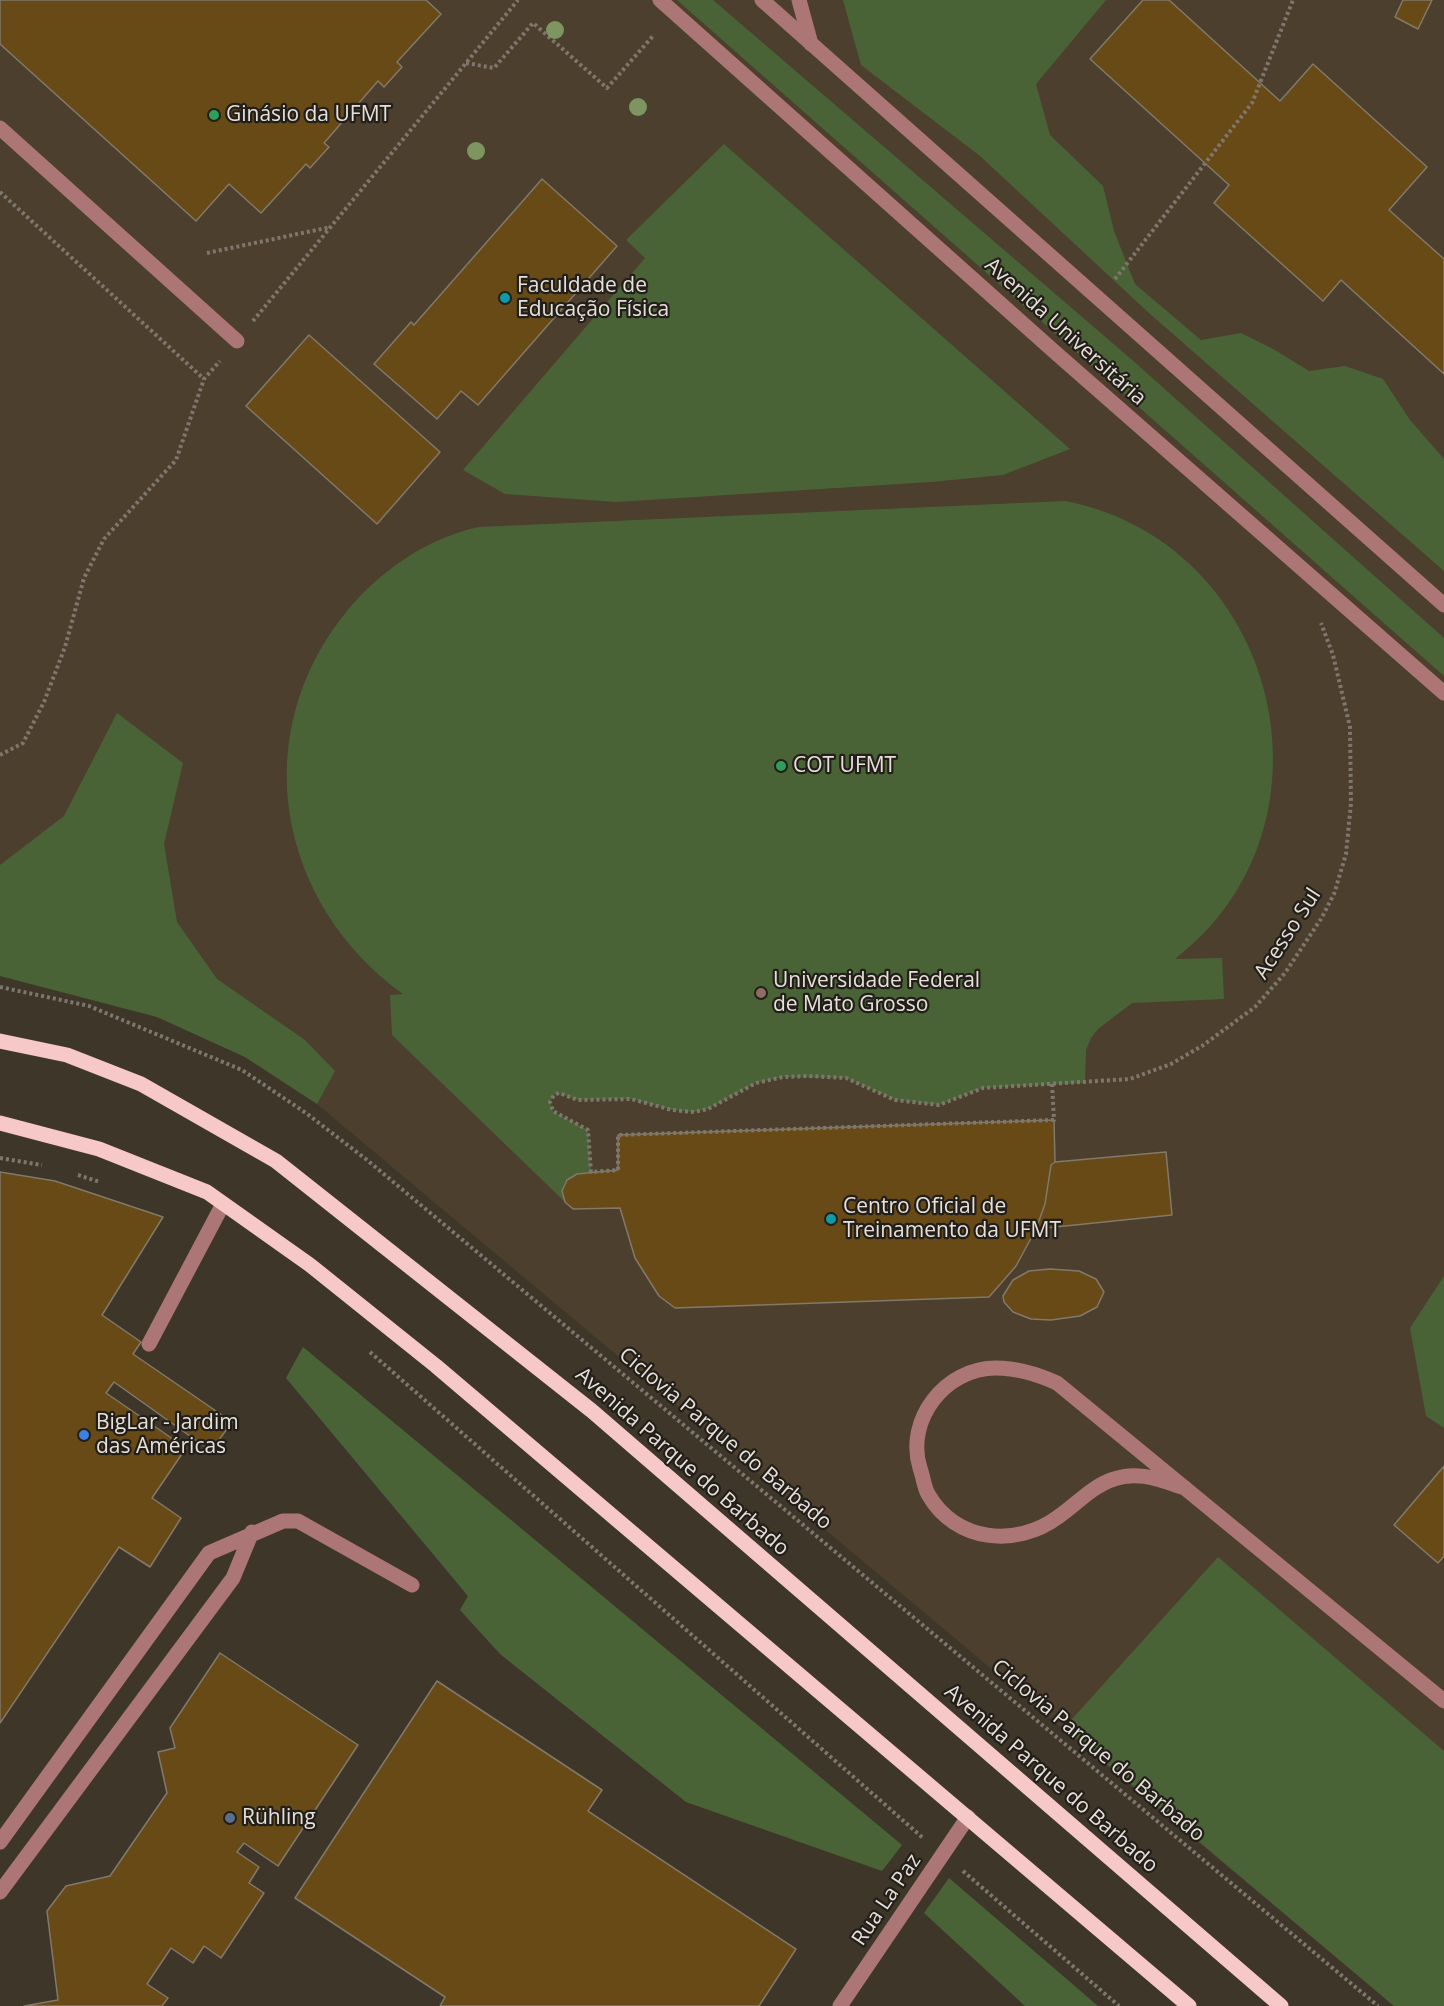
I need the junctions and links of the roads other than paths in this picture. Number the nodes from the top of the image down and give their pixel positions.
1 (660, 0) edge
2 (762, 0) edge
3 (799, 0) edge
4 (811, 44) junction
5 (0, 128) edge
6 (237, 341) road end
7 (1444, 606) edge
8 (1444, 693) edge
9 (0, 1041) edge
10 (0, 1123) edge
11 (223, 1204) junction
12 (149, 1344) dead end
13 (1185, 1488) junction
14 (252, 1532) junction
15 (412, 1585) dead end
16 (1444, 1701) edge
17 (968, 1817) junction
18 (0, 1842) edge
19 (0, 1892) edge
20 (840, 2006) edge
21 (1189, 2006) edge
22 (1281, 2006) edge

1 - 8 street, Avenida Universitária
2 - 4 street
3 - 4 street
4 - 7 street
5 - 6 street
9 - 22 main road, Avenida Parque do Barbado
10 - 11 main road
11 - 12 street
11 - 17 main road
13 - 13 street
13 - 16 street
14 - 15 street
14 - 18 street
14 - 19 street
17 - 20 street, Rua La Paz
17 - 21 main road

